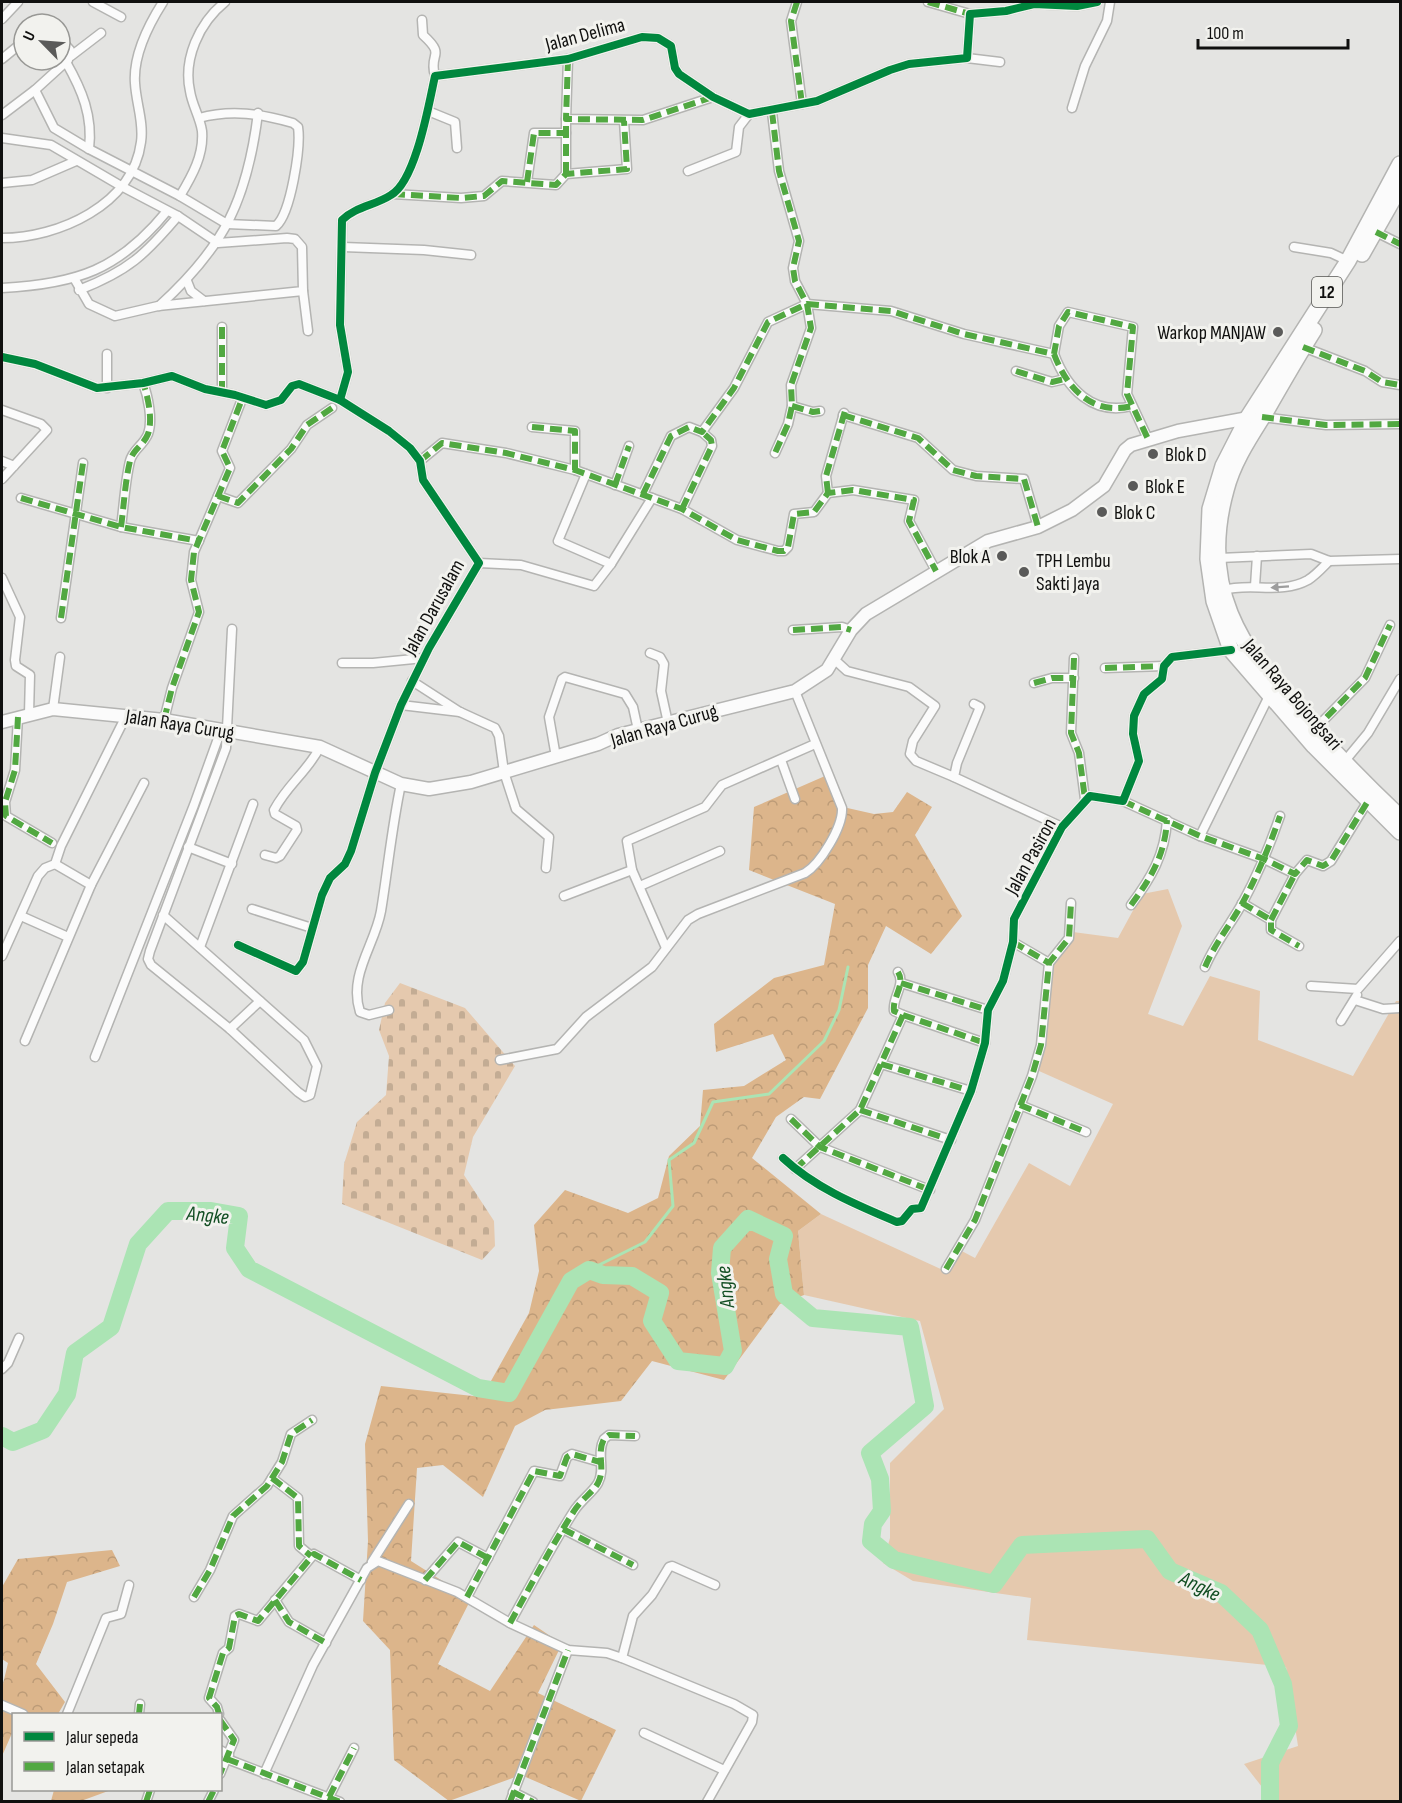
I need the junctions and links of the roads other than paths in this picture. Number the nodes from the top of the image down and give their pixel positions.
1 (18, 2) edge
2 (93, 2) edge
3 (163, 2) edge
4 (225, 2) edge
5 (797, 2) edge
6 (928, 2) edge
7 (1097, 2) edge
8 (1110, 2) edge
9 (1059, 3) edge
10 (970, 14) junction
11 (121, 17) dead end
12 (2, 18) edge
13 (422, 20) dead end
14 (101, 33) dead end
15 (72, 56) edge
16 (967, 58) junction
17 (568, 59) junction
18 (1000, 62) dead end
19 (72, 68) edge
20 (54, 72) edge
21 (435, 76) junction
22 (35, 90) junction
23 (713, 97) junction
24 (802, 104) junction
25 (1072, 108) dead end
26 (428, 111) junction
27 (772, 112) junction
28 (258, 114) junction
29 (749, 114) junction
30 (2, 115) edge
31 (199, 118) junction
32 (566, 119) junction
33 (624, 121) junction
34 (54, 128) junction
35 (566, 133) junction
36 (2, 138) edge
37 (44, 142) junction
38 (457, 148) dead end
39 (89, 149) junction
40 (76, 161) junction
41 (1401, 164) edge
42 (131, 171) junction
43 (688, 171) dead end
44 (566, 174) junction
45 (527, 182) junction
46 (2, 183) edge
47 (121, 186) junction
48 (1401, 187) edge
49 (393, 194) junction
50 (180, 196) junction
51 (167, 211) junction
52 (178, 216) junction
53 (227, 224) junction
54 (1376, 232) junction
55 (2, 238) edge
56 (218, 243) junction
57 (1401, 244) edge
58 (343, 247) junction
59 (1294, 247) dead end
60 (471, 255) dead end
61 (1348, 261) junction
62 (74, 278) junction
63 (187, 281) junction
64 (2, 288) edge
65 (79, 290) junction
66 (303, 291) junction
67 (204, 302) junction
68 (807, 304) junction
69 (158, 306) junction
70 (222, 327) dead end
71 (308, 331) dead end
72 (1304, 347) junction
73 (107, 354) dead end
74 (1054, 354) junction
75 (2, 357) edge
76 (1016, 371) dead end
77 (1065, 379) junction
78 (143, 383) junction
79 (1401, 385) edge
80 (107, 388) junction
81 (222, 391) junction
82 (242, 399) junction
83 (340, 400) junction
84 (792, 406) junction
85 (1132, 406) junction
86 (332, 408) dead end
87 (2, 410) edge
88 (820, 411) dead end
89 (1255, 417) junction
90 (1401, 424) edge
91 (532, 427) dead end
92 (702, 432) junction
93 (1148, 439) junction
94 (629, 446) dead end
95 (775, 453) dead end
96 (2, 461) edge
97 (420, 461) junction
98 (83, 463) dead end
99 (14, 466) junction
100 (575, 470) junction
101 (586, 474) junction
102 (2, 478) edge
103 (615, 484) junction
104 (828, 493) junction
105 (218, 496) junction
106 (648, 496) junction
107 (21, 498) dead end
108 (682, 509) junction
109 (74, 515) junction
110 (121, 526) junction
111 (1038, 526) junction
112 (199, 542) junction
113 (1257, 556) junction
114 (1219, 558) junction
115 (1401, 559) edge
116 (1329, 561) junction
117 (479, 562) junction
118 (611, 564) junction
119 (936, 572) junction
120 (2, 578) edge
121 (1255, 586) junction
122 (1223, 590) junction
123 (61, 618) dead end
124 (1390, 626) dead end
125 (232, 629) dead end
126 (793, 630) dead end
127 (851, 630) junction
128 (1231, 650) junction
129 (650, 653) dead end
130 (60, 657) dead end
131 (424, 658) junction
132 (1074, 658) dead end
133 (835, 660) junction
134 (342, 663) dead end
135 (1164, 666) junction
136 (1105, 668) dead end
137 (1074, 678) junction
138 (1401, 679) edge
139 (412, 681) junction
140 (1034, 683) dead end
141 (795, 691) junction
142 (1269, 696) junction
143 (974, 704) dead end
144 (401, 705) junction
145 (53, 709) junction
146 (460, 712) junction
147 (127, 714) junction
148 (24, 716) junction
149 (165, 720) junction
150 (2, 722) edge
151 (668, 723) junction
152 (224, 730) junction
153 (638, 730) junction
154 (1314, 730) junction
155 (815, 744) junction
156 (320, 747) junction
157 (556, 757) junction
158 (781, 760) junction
159 (1344, 762) junction
160 (504, 772) junction
161 (375, 773) junction
162 (954, 777) junction
163 (144, 783) dead end
164 (401, 784) junction
165 (795, 799) dead end
166 (1085, 799) junction
167 (1123, 801) junction
168 (1368, 801) junction
169 (253, 804) dead end
170 (1280, 816) dead end
171 (1401, 817) edge
172 (1167, 820) junction
173 (1062, 827) junction
174 (1401, 832) edge
175 (1200, 836) junction
176 (52, 843) dead end
177 (188, 847) junction
178 (720, 851) dead end
179 (265, 855) dead end
180 (1264, 859) junction
181 (55, 864) junction
182 (232, 864) junction
183 (546, 868) dead end
184 (632, 870) junction
185 (1295, 874) junction
186 (92, 885) junction
187 (640, 886) junction
188 (564, 896) dead end
189 (1071, 903) dead end
190 (1242, 903) junction
191 (1131, 905) dead end
192 (252, 909) dead end
193 (163, 915) junction
194 (21, 916) junction
195 (1271, 920) junction
196 (312, 928) junction
197 (68, 937) junction
198 (1013, 942) junction
199 (238, 945) dead end
200 (1299, 946) dead end
201 (1399, 946) edge
202 (200, 947) junction
203 (666, 948) junction
204 (2, 956) edge
205 (1049, 963) junction
206 (1205, 967) dead end
207 (898, 972) dead end
208 (901, 983) junction
209 (1311, 986) dead end
210 (1358, 989) junction
211 (1355, 1000) junction
212 (260, 1001) junction
213 (1401, 1008) edge
214 (389, 1010) dead end
215 (987, 1010) junction
216 (903, 1015) junction
217 (1341, 1021) dead end
218 (230, 1029) junction
219 (25, 1041) dead end
220 (984, 1043) junction
221 (95, 1058) dead end
222 (500, 1060) dead end
223 (881, 1064) junction
224 (971, 1091) junction
225 (1020, 1104) junction
226 (860, 1110) junction
227 (791, 1119) dead end
228 (1086, 1132) dead end
229 (951, 1140) junction
230 (820, 1148) junction
231 (783, 1158) dead end
232 (795, 1169) junction
233 (930, 1190) junction
234 (946, 1269) dead end
235 (19, 1338) dead end
236 (2, 1368) edge
237 (312, 1420) dead end
238 (635, 1436) dead end
239 (600, 1462) junction
240 (272, 1478) junction
241 (409, 1504) dead end
242 (563, 1529) junction
243 (311, 1556) junction
244 (488, 1558) junction
245 (372, 1562) junction
246 (633, 1565) dead end
247 (361, 1580) junction
248 (425, 1580) junction
249 (129, 1585) dead end
250 (715, 1585) dead end
251 (194, 1597) dead end
252 (467, 1597) junction
253 (275, 1600) junction
254 (510, 1623) junction
255 (326, 1643) junction
256 (568, 1650) junction
257 (622, 1658) junction
258 (140, 1704) dead end
259 (2, 1706) edge
260 (20, 1713) edge
261 (67, 1713) edge
262 (139, 1713) edge
263 (219, 1713) edge
264 (222, 1723) edge
265 (644, 1734) dead end
266 (354, 1748) dead end
267 (222, 1752) edge
268 (228, 1757) junction
269 (222, 1770) edge
270 (724, 1770) junction
271 (264, 1774) junction
272 (513, 1792) junction
273 (329, 1797) junction
274 (340, 1802) edge
275 (510, 1802) edge
276 (533, 1802) edge
277 (707, 1802) edge

1 - 12 street
2 - 11 street
3 - 42 street
4 - 31 street
5 - 24 street
6 - 10 street
7 - 9 street
8 - 25 street
9 - 10 street
10 - 16 street
13 - 21 street
14 - 15 street
16 - 18 street
16 - 24 street
17 - 21 street, Jalan Delima
17 - 23 street, Jalan Delima
17 - 32 street
19 - 39 street
20 - 22 street
21 - 26 street
22 - 30 street
22 - 34 street
23 - 29 street, Jalan Delima
23 - 33 street
24 - 27 street
26 - 38 street
26 - 49 street
27 - 29 street
27 - 68 street
28 - 31 street
28 - 53 street
28 - 53 street
29 - 43 street
31 - 50 street
32 - 33 street
32 - 35 street
33 - 44 street
34 - 37 street
34 - 39 street
35 - 44 street
35 - 45 street
36 - 37 street
37 - 40 street
39 - 42 street
40 - 46 street
40 - 47 street
41 - 61 highway, Jalan Raya Bojongsari / 12
42 - 47 street
42 - 50 street
44 - 45 street
45 - 49 street
47 - 51 street
47 - 55 street
48 - 54 highway, Jalan Raya Bojongsari / 12
49 - 58 street
50 - 53 street
51 - 52 street
51 - 62 street
52 - 56 street
52 - 65 street
53 - 56 street
54 - 57 street
54 - 72 highway, Jalan Raya Bojongsari / 12
56 - 63 street
56 - 66 street
58 - 60 street
58 - 83 street
59 - 61 street
61 - 89 highway, Jalan Raya Bojongsari / 12
62 - 64 street
62 - 65 street
63 - 67 street
63 - 69 street
65 - 69 street
66 - 67 street
66 - 71 street
67 - 69 street
68 - 74 street
68 - 84 street
68 - 92 street
70 - 81 street
72 - 79 street
72 - 89 highway, Jalan Raya Bojongsari / 12
73 - 80 street
74 - 77 street
74 - 85 street
75 - 80 street, Jalan Darusalam
76 - 77 street
77 - 85 street
78 - 80 street, Jalan Darusalam
78 - 81 street, Jalan Darusalam
78 - 110 street
81 - 82 street, Jalan Darusalam
82 - 83 street, Jalan Darusalam
82 - 105 street
83 - 97 street, Jalan Darusalam
84 - 88 street
84 - 95 street
85 - 93 street
86 - 105 street
87 - 99 street
89 - 90 street
89 - 93 main road, Jalan Raya Curug
89 - 114 highway, Jalan Raya Bojongsari / 12
89 - 128 highway, Jalan Raya Bojongsari / 12
91 - 100 street
92 - 106 street
92 - 108 street
93 - 111 main road, Jalan Raya Curug
94 - 103 street
96 - 99 street
97 - 100 street
97 - 117 street, Jalan Darusalam
98 - 109 street
99 - 102 street
100 - 101 street
101 - 103 street
101 - 118 street
103 - 106 street
104 - 108 street
104 - 111 street
104 - 119 street
105 - 112 street
106 - 108 street
106 - 118 street
107 - 109 street
109 - 110 street
109 - 123 street
110 - 112 street
111 - 119 main road, Jalan Raya Curug
112 - 149 street
113 - 114 street
113 - 116 street
113 - 121 street
114 - 122 highway, Jalan Raya Bojongsari / 12
115 - 116 street
116 -> 121 street
117 - 118 street
117 - 131 street, Jalan Darusalam
119 - 127 main road, Jalan Raya Curug
120 - 148 street
121 - 122 street
122 - 154 highway, Jalan Raya Bojongsari / 12
124 - 154 street
125 - 152 street
126 - 127 street
127 - 133 main road, Jalan Raya Curug
128 - 135 street
128 - 142 highway, Jalan Raya Bojongsari / 12
129 - 151 street
130 - 145 street
131 - 134 street
131 - 139 street, Jalan Darusalam
132 - 137 street
133 - 141 main road, Jalan Raya Curug
133 - 162 street, Jalan Pasiron
135 - 136 street
135 - 167 street
137 - 140 street
137 - 166 street
138 - 159 street
139 - 144 street, Jalan Darusalam
139 - 146 street
141 - 151 main road, Jalan Raya Curug
141 - 155 street
142 - 168 highway, Jalan Raya Bojongsari / 12
142 - 175 street
143 - 162 street
144 - 146 street
144 - 161 street, Jalan Darusalam
145 - 147 main road, Jalan Raya Curug
145 - 148 main road, Jalan Raya Curug
146 - 160 street
147 - 149 main road, Jalan Raya Curug
147 - 181 street
148 - 150 main road, Jalan Raya Curug
148 - 176 street
149 - 152 main road, Jalan Raya Curug
151 - 153 main road, Jalan Raya Curug
152 - 156 main road, Jalan Raya Curug
152 - 177 street
152 - 221 street
153 - 157 main road, Jalan Raya Curug
153 - 157 street
154 - 159 highway, Jalan Raya Bojongsari / 12
155 - 158 street
155 - 203 street
156 - 161 main road, Jalan Raya Curug
156 - 179 street
157 - 160 main road, Jalan Raya Curug
158 - 165 street
158 - 184 street
159 - 171 highway, Jalan Raya Bojongsari / 12
160 - 164 main road, Jalan Raya Curug
160 - 183 street
161 - 164 main road, Jalan Raya Curug
161 - 196 street, Jalan Darusalam
162 - 173 street, Jalan Pasiron
163 - 186 street
164 - 214 street
166 - 167 street
166 - 173 street, Jalan Pasiron
167 - 172 street
168 - 174 highway, Jalan Raya Bojongsari / 12
168 - 185 street
169 - 182 street
170 - 180 street
172 - 175 street
172 - 191 street
173 - 198 street, Jalan Pasiron
175 - 180 street
177 - 182 street
177 - 193 street
178 - 187 street
180 - 185 street
180 - 190 street
181 - 186 street
181 - 194 street
182 - 202 street
184 - 187 street
184 - 188 street
185 - 195 street
186 - 197 street
187 - 203 street
189 - 205 street
190 - 195 street
190 - 206 street
192 - 196 street
193 - 202 street
193 - 218 street
194 - 197 street
194 - 204 street
195 - 200 street
196 - 199 street, Jalan Darusalam
197 - 219 street
198 - 205 street
198 - 215 street, Jalan Pasiron
201 - 210 street
202 - 212 street
203 - 222 street
205 - 225 street
207 - 208 street
208 - 215 street
208 - 216 street
209 - 210 street
210 - 211 street
211 - 213 street
211 - 217 street
212 - 218 street
212 - 218 street
215 - 220 street
216 - 220 street
216 - 223 street
220 - 224 street
223 - 224 street
223 - 226 street
224 - 229 street
225 - 228 street
225 - 234 street
226 - 229 street
226 - 230 street
227 - 230 street
229 - 233 street
230 - 232 street
230 - 233 street
231 - 232 street
232 - 233 street
235 - 236 street
237 - 240 street
238 - 239 street
239 - 242 street
239 - 244 street
240 - 243 street
240 - 251 street
241 - 245 street
242 - 246 street
242 - 254 street
243 - 247 street
243 - 253 street
244 - 248 street
244 - 252 street
245 - 247 street
245 - 248 street
247 - 255 street
248 - 252 street
249 - 261 street
250 - 257 street
252 - 254 street
253 - 255 street
253 - 263 street
254 - 256 street
255 - 271 street
256 - 257 street
256 - 272 street
257 - 270 street
258 - 262 street
259 - 260 street
264 - 268 street
265 - 270 street
266 - 273 street
267 - 268 street
268 - 269 street
268 - 271 street
270 - 277 street
271 - 273 street
272 - 275 street
272 - 276 street
273 - 274 street

